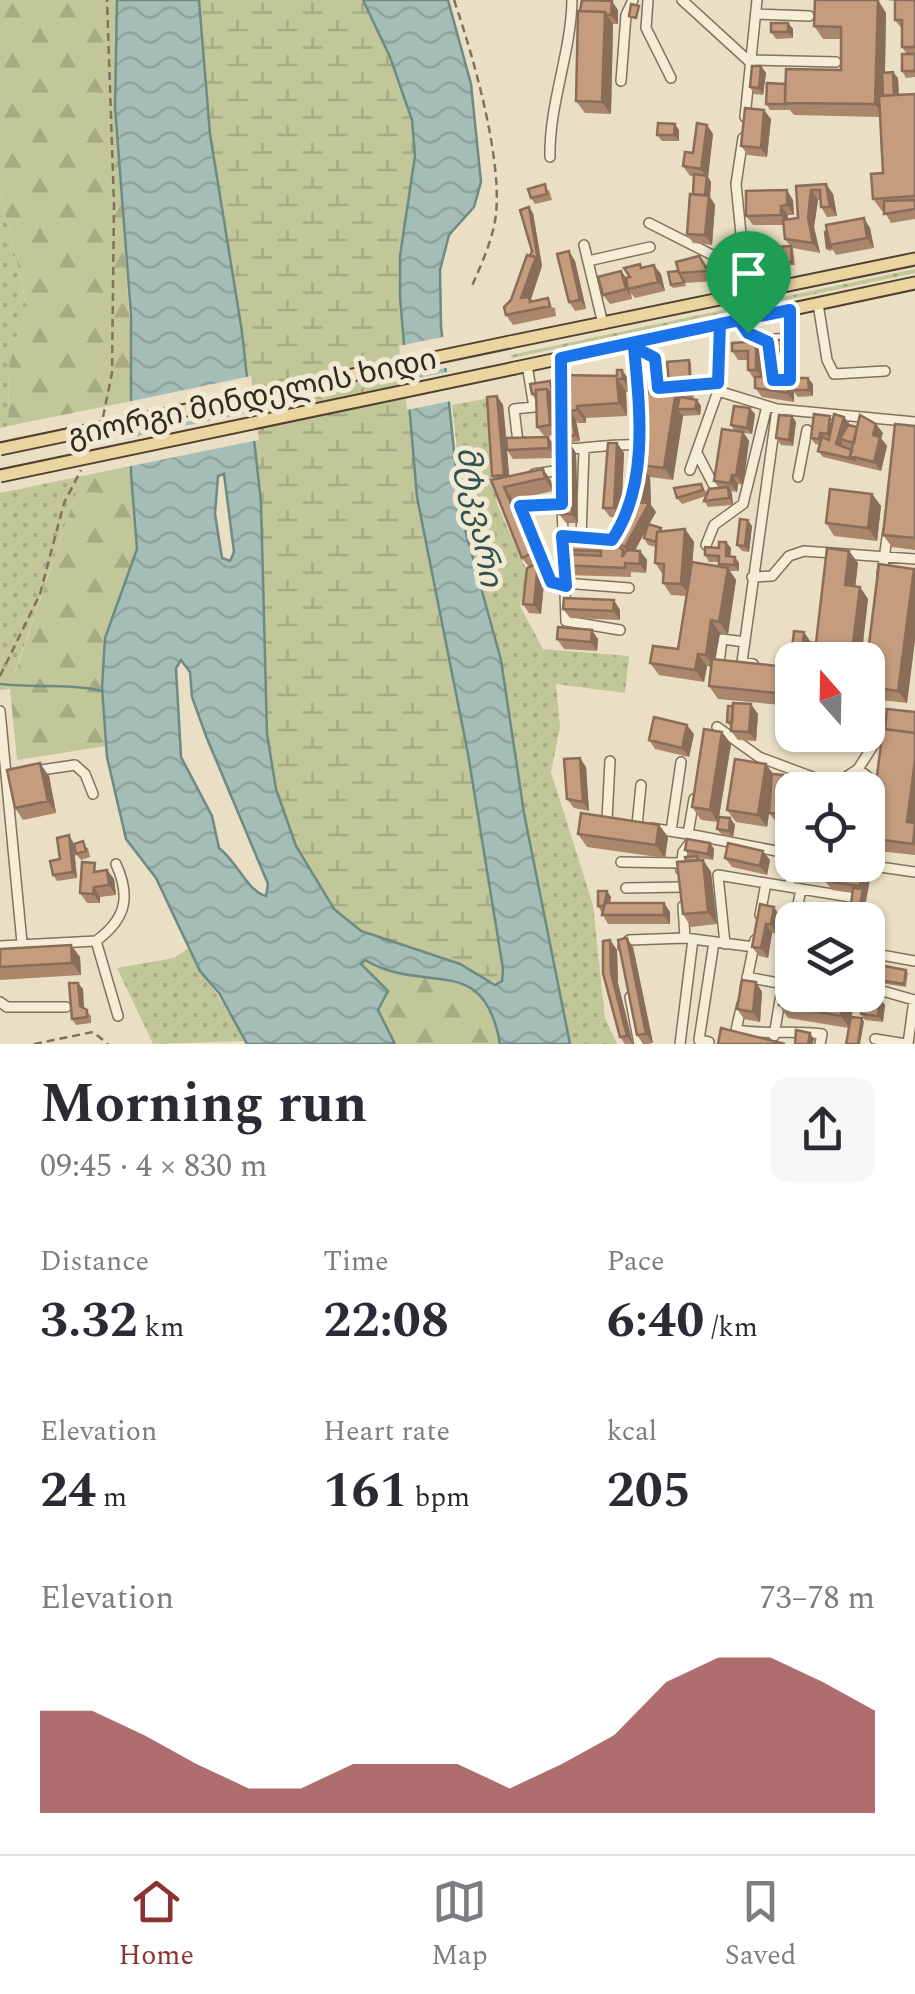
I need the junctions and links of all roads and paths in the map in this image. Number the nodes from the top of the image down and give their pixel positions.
1 (107, 0) edge
2 (454, 0) edge
3 (572, 0) edge
4 (632, 0) edge
5 (648, 0) edge
6 (682, 0) edge
7 (757, 0) edge
8 (756, 14) junction
9 (809, 16) dead end
10 (752, 62) junction
11 (836, 62) edge
12 (671, 78) dead end
13 (621, 81) dead end
14 (550, 156) dead end
15 (649, 223) dead end
16 (584, 246) dead end
17 (650, 247) dead end
18 (915, 260) edge
19 (588, 261) junction
20 (744, 272) junction
21 (915, 284) edge
22 (472, 288) dead end
23 (747, 294) junction
24 (818, 304) junction
25 (790, 310) junction
26 (739, 320) junction
27 (603, 324) junction
28 (720, 324) junction
29 (791, 338) junction
30 (768, 342) junction
31 (634, 345) junction
32 (561, 358) junction
33 (521, 366) junction
34 (885, 371) dead end
35 (637, 376) junction
36 (618, 378) edge
37 (580, 382) edge
38 (562, 384) junction
39 (718, 387) junction
40 (772, 407) junction
41 (103, 419) dead end
42 (915, 422) edge
43 (807, 430) edge
44 (532, 442) edge
45 (546, 442) edge
46 (638, 444) junction
47 (560, 445) junction
48 (584, 448) junction
49 (0, 449) edge
50 (696, 453) junction
51 (87, 454) dead end
52 (637, 460) edge
53 (561, 470) junction
54 (690, 470) dead end
55 (522, 475) edge
56 (0, 476) edge
57 (798, 477) dead end
58 (714, 488) edge
59 (562, 504) junction
60 (628, 516) edge
61 (888, 524) edge
62 (562, 536) junction
63 (581, 538) junction
64 (706, 546) edge
65 (834, 552) junction
66 (884, 556) junction
67 (915, 559) edge
68 (832, 567) edge
69 (752, 578) junction
70 (566, 586) junction
71 (629, 588) dead end
72 (880, 593) edge
73 (620, 630) dead end
74 (744, 642) junction
75 (719, 663) edge
76 (758, 665) edge
77 (0, 676) edge
78 (0, 711) edge
79 (885, 714) edge
80 (893, 715) junction
81 (915, 718) edge
82 (717, 727) edge
83 (742, 746) junction
84 (610, 760) dead end
85 (681, 762) dead end
86 (739, 764) edge
87 (858, 768) junction
88 (796, 772) edge
89 (853, 772) edge
90 (862, 772) edge
91 (7, 776) junction
92 (697, 777) edge
93 (641, 786) dead end
94 (93, 794) dead end
95 (637, 825) junction
96 (671, 831) junction
97 (693, 835) junction
98 (775, 851) edge
99 (621, 862) dead end
100 (680, 863) junction
101 (116, 864) dead end
102 (885, 868) edge
103 (915, 872) edge
104 (790, 882) edge
105 (766, 884) junction
106 (682, 887) junction
107 (626, 888) dead end
108 (789, 888) junction
109 (801, 889) junction
110 (857, 898) edge
111 (798, 902) edge
112 (689, 939) junction
113 (96, 941) junction
114 (22, 943) junction
115 (720, 943) junction
116 (0, 946) edge
117 (754, 947) junction
118 (885, 955) edge
119 (915, 961) edge
120 (625, 963) edge
121 (747, 978) junction
122 (627, 980) edge
123 (775, 983) edge
124 (885, 992) edge
125 (0, 1002) edge
126 (66, 1008) edge
127 (778, 1012) edge
128 (118, 1016) dead end
129 (736, 1030) junction
130 (774, 1036) junction
131 (875, 1039) dead end
132 (709, 1043) edge
133 (34, 1044) edge
134 (108, 1044) edge
135 (640, 1044) edge
136 (680, 1044) edge
137 (820, 1044) edge
138 (907, 1044) edge

1 - 41 path
2 - 22 path
3 - 14 street
4 - 13 street
5 - 12 street
6 - 10 street
7 - 8 street
8 - 9 street
8 - 10 street
10 - 11 street
10 - 20 street
15 - 20 street
16 - 19 street
17 - 19 street
18 - 23 main road, გიორგი მინდელის ხიდი
19 - 27 street
20 - 23 street
21 - 24 main road, გიორგი მინდელის ხიდი
23 - 27 main road, გიორგი მინდელის ხიდი
24 - 25 main road, გიორგი მინდელის ხიდი
24 - 34 street
25 - 26 main road, გიორგი მინდელის ხიდი
25 - 29 street
26 - 28 main road, გიორგი მინდელის ხიდი
26 - 30 street
27 - 49 main road, გიორგი მინდელის ხიდი, bridge
28 - 31 main road, გიორგი მინდელის ხიდი
28 - 39 street
29 - 30 street
29 - 30 street
31 - 32 main road, გიორგი მინდელის ხიდი
31 - 35 street
31 - 39 street
32 - 33 main road, გიორგი მინდელის ხიდი
32 - 38 street
33 - 44 street
33 - 56 main road, გიორგი მინდელის ხიდი, bridge
35 - 36 street
35 - 46 street
37 - 38 street
38 - 47 street
39 - 40 street
39 - 50 street
40 - 42 street
40 - 64 street
40 - 69 street
43 - 57 street
45 - 47 street
46 - 48 street
46 - 52 street
47 - 48 street
47 - 53 street
48 - 63 street
50 - 54 street
50 - 58 street
51 - 77 path
53 - 55 street
53 - 59 street
59 - 62 street
59 - 70 street
60 - 63 street
61 - 66 street
62 - 63 street
62 - 70 street
65 - 66 street
65 - 68 street
65 - 69 street
66 - 67 street
66 - 72 street
69 - 74 street
70 - 71 street
70 - 73 street
74 - 75 street
74 - 76 street
78 - 91 street
79 - 80 street
80 - 81 street
80 - 87 street
82 - 83 street
83 - 86 street
83 - 88 street
84 - 95 street
85 - 96 street
87 - 89 street
87 - 90 street
91 - 94 street
91 - 114 street
92 - 97 street
93 - 95 street
95 - 96 street
96 - 97 street
97 - 98 street
97 - 100 street
99 - 100 street
100 - 106 street
101 - 113 street
102 - 103 street
104 - 108 street
105 - 108 street
105 - 115 street
105 - 117 street
106 - 107 street
106 - 112 street
108 - 109 street
109 - 110 street
109 - 111 street
112 - 115 street
112 - 120 street
112 - 136 street
113 - 114 street
113 - 128 street
114 - 116 street
115 - 117 street
115 - 132 street
117 - 121 street
118 - 119 street
121 - 123 street
121 - 129 street
122 - 135 street
124 - 138 street
125 - 126 street
127 - 130 street
129 - 130 street
129 - 132 street
130 - 137 street
131 - 138 street
133 - 134 path

